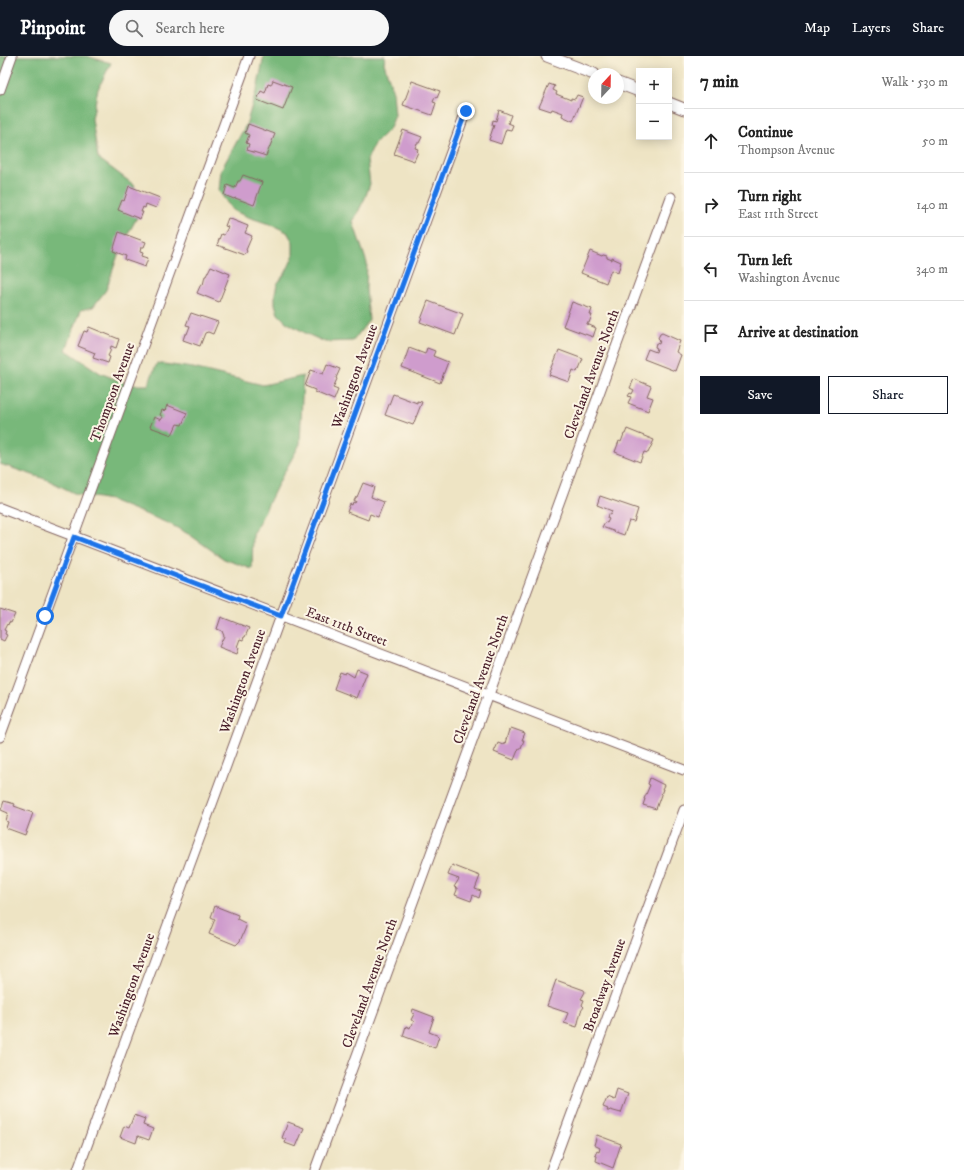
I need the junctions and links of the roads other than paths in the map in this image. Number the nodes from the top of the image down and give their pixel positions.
1 (12, 56) edge
2 (249, 56) edge
3 (547, 56) edge
4 (588, 72) edge
5 (624, 85) edge
6 (0, 90) edge
7 (636, 90) edge
8 (672, 104) edge
9 (684, 109) edge
10 (466, 111) dead end
11 (671, 197) dead end
12 (0, 508) edge
13 (74, 537) junction
14 (281, 616) junction
15 (489, 696) junction
16 (0, 738) edge
17 (684, 770) edge
18 (684, 810) edge
19 (78, 1170) edge
20 (315, 1170) edge
21 (552, 1170) edge

1 - 6 street
2 - 13 street, Thompson Avenue
3 - 4 street
5 - 7 street
8 - 9 street
10 - 14 street, Washington Avenue
11 - 15 street, Cleveland Avenue North
12 - 13 street, East 11th Street
13 - 14 street, East 11th Street
13 - 16 street, Thompson Avenue
14 - 15 street, East 11th Street
14 - 19 street, Washington Avenue
15 - 17 street, East 11th Street
15 - 20 street, Cleveland Avenue North
18 - 21 street, Broadway Avenue

